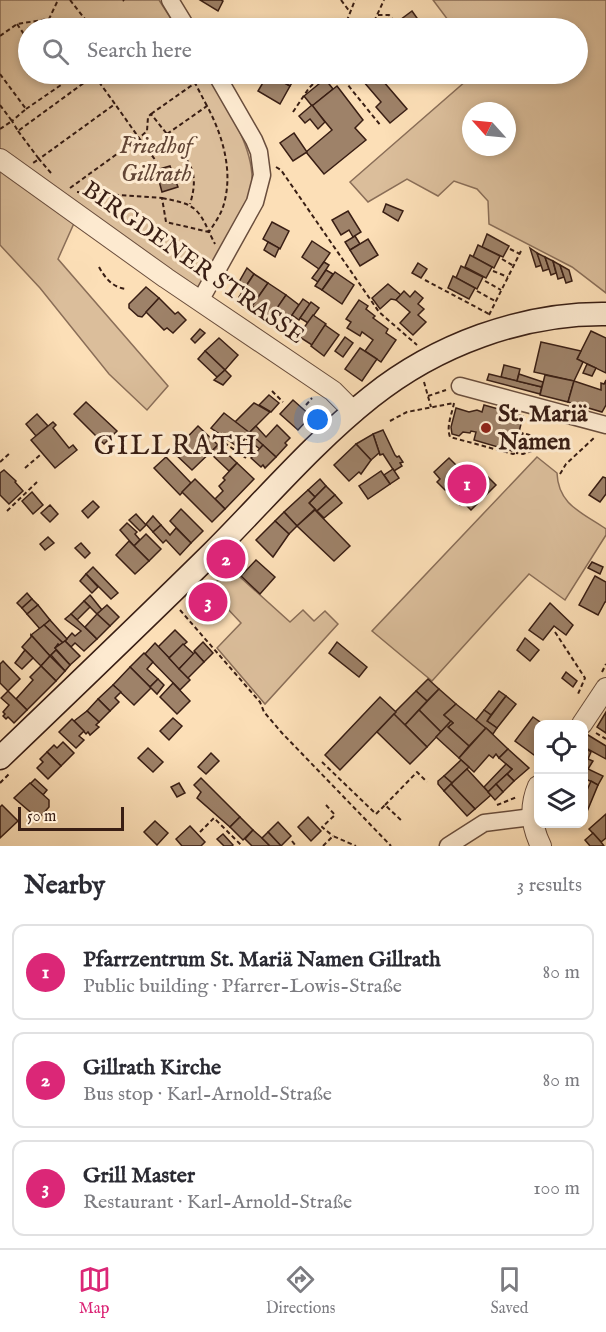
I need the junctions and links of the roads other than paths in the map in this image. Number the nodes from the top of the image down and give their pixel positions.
1 (170, 0) edge
2 (181, 18) edge
3 (222, 84) edge
4 (0, 159) edge
5 (200, 300) junction
6 (606, 314) edge
7 (460, 386) road end
8 (354, 412) junction
9 (605, 425) edge
10 (606, 688) edge
11 (585, 720) edge
12 (7, 764) edge
13 (534, 799) edge
14 (532, 817) junction
15 (448, 846) edge
16 (541, 846) edge

1 - 2 street
3 - 5 street
4 - 5 street, BIRGDENER STRASSE
5 - 8 street, BIRGDENER STRASSE
6 - 8 main road
7 - 9 street
8 - 12 main road
10 - 11 street
13 - 14 street
14 - 15 street
14 - 16 street

